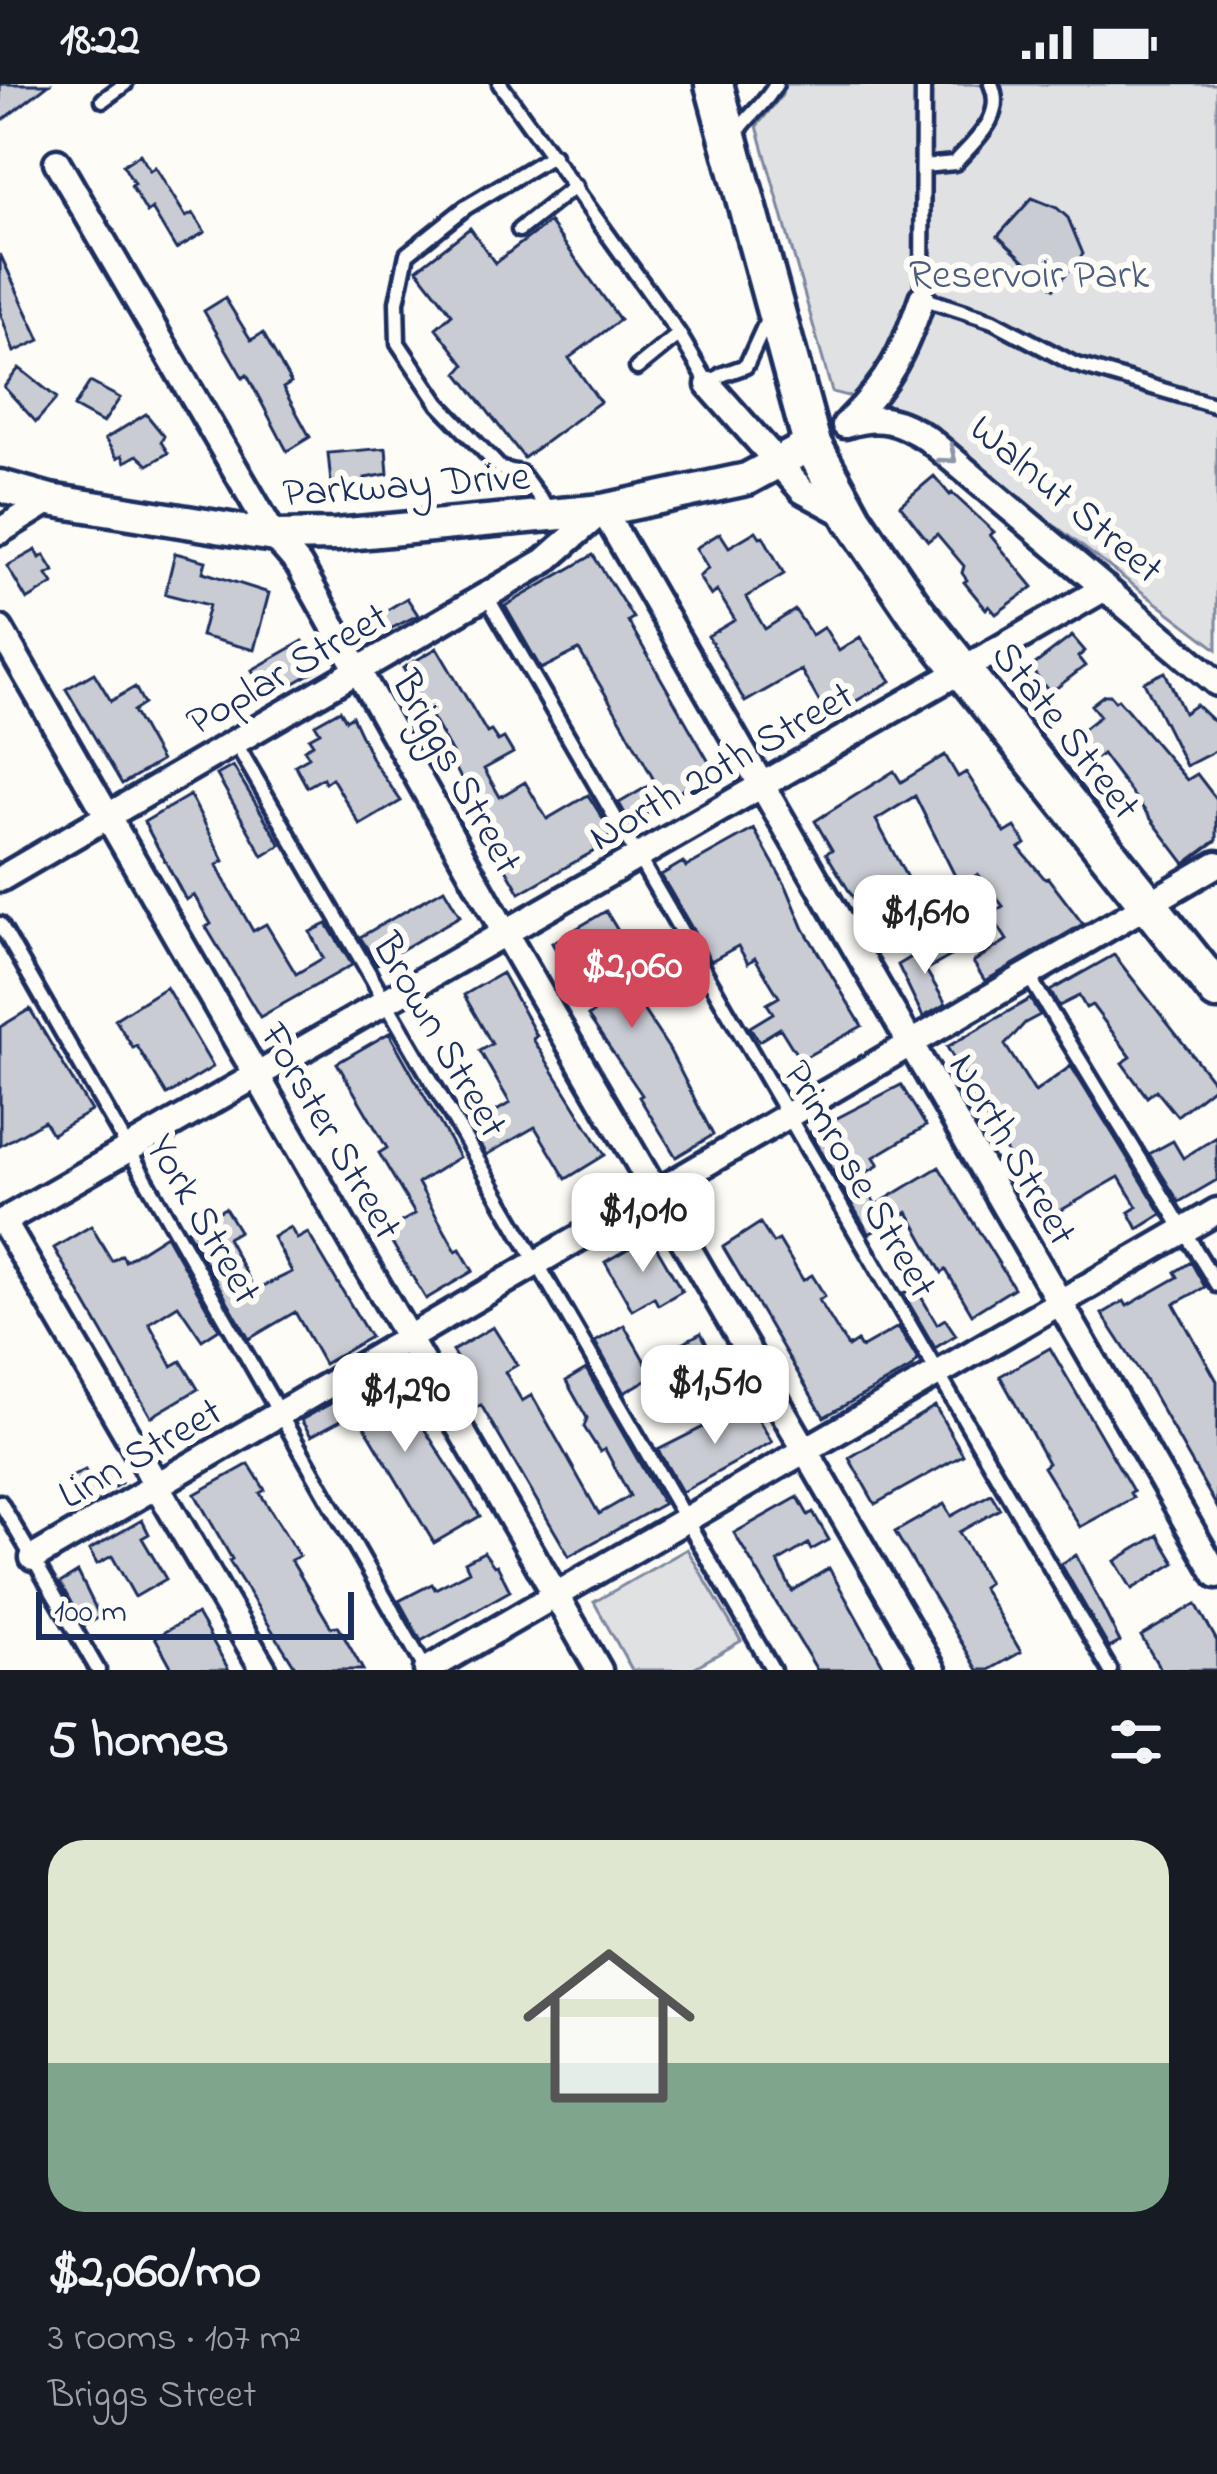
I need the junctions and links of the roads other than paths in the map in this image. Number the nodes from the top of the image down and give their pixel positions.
1 (125, 84) edge
2 (500, 84) edge
3 (713, 84) edge
4 (776, 84) edge
5 (923, 84) edge
6 (991, 84) edge
7 (103, 100) dead end
8 (730, 146) junction
9 (553, 155) junction
10 (57, 162) dead end
11 (923, 166) junction
12 (575, 186) junction
13 (519, 230) dead end
14 (922, 298) junction
15 (776, 318) junction
16 (679, 334) junction
17 (637, 368) dead end
18 (709, 385) junction
19 (1217, 406) edge
20 (845, 425) junction
21 (812, 444) junction
22 (779, 464) junction
23 (0, 486) edge
24 (50, 500) junction
25 (603, 510) junction
26 (552, 513) junction
27 (854, 518) junction
28 (0, 531) edge
29 (274, 536) junction
30 (1105, 588) junction
31 (486, 595) junction
32 (0, 629) edge
33 (358, 670) junction
34 (964, 670) junction
35 (1217, 683) edge
36 (235, 742) junction
37 (760, 786) junction
38 (107, 816) junction
39 (638, 856) junction
40 (1217, 864) edge
41 (0, 879) edge
42 (1148, 904) junction
43 (0, 924) edge
44 (505, 932) junction
45 (1028, 975) junction
46 (1217, 991) edge
47 (385, 1001) junction
48 (910, 1044) junction
49 (257, 1075) junction
50 (788, 1116) junction
51 (128, 1149) junction
52 (656, 1193) junction
53 (1217, 1211) edge
54 (2, 1222) edge
55 (1185, 1230) junction
56 (537, 1263) junction
57 (1217, 1285) edge
58 (1060, 1303) junction
59 (408, 1338) junction
60 (938, 1373) junction
61 (280, 1414) junction
62 (806, 1450) junction
63 (157, 1486) junction
64 (0, 1502) edge
65 (686, 1520) junction
66 (33, 1558) junction
67 (1217, 1575) edge
68 (556, 1595) junction
69 (98, 1670) edge
70 (263, 1670) edge
71 (426, 1670) edge
72 (599, 1670) edge
73 (773, 1670) edge
74 (933, 1670) edge
75 (1110, 1670) edge

1 - 7 lane
2 - 9 lane
3 - 8 main road
4 - 8 lane
5 - 11 lane
6 - 11 lane
8 - 15 main road
9 - 12 lane
9 - 26 lane
10 - 29 street, Briggs Street
11 - 14 lane
12 - 13 lane
12 - 16 lane
14 - 19 lane
14 - 20 street
15 - 18 lane
15 - 21 main road, State Street
16 - 17 lane
16 - 18 lane
18 - 22 street, State Street
20 - 21 street
20 -> 30 street, Walnut Street
21 - 22 street, Parkway Drive
21 - 27 main road, State Street
22 - 25 street, Parkway Drive
22 - 27 street, State Street
23 - 24 street, Parkway Drive
24 - 28 street
24 - 29 street, Parkway Drive
25 - 26 street, Parkway Drive
25 - 31 street, Poplar Street
25 - 37 street, North Street
26 - 29 street, Parkway Drive
27 - 34 main road, State Street
29 - 33 street, Briggs Street
30 - 34 street, North 20th Street
30 - 35 street, Walnut Street
31 - 33 street, Poplar Street
31 - 39 lane, Primrose Street
32 - 38 street, Forster Street
33 - 36 street, Poplar Street
33 - 44 street, Briggs Street
34 - 37 street, North 20th Street
34 - 42 main road, State Street
36 - 38 street, Poplar Street
36 - 47 lane, Brown Street
37 - 39 street, North 20th Street
37 - 48 street, North Street
38 - 41 street, Poplar Street
38 - 49 street, Forster Street
39 - 44 street, North 20th Street
39 - 50 lane, Primrose Street
40 - 42 street, Linn Street
42 - 45 street, Linn Street
42 - 46 main road, State Street
43 - 51 lane, York Street
44 - 47 street, North 20th Street
44 - 52 street, Briggs Street
45 - 48 street, Linn Street
45 - 55 lane
47 - 49 street, North 20th Street
47 - 56 lane, Brown Street
48 - 50 street, Linn Street
48 - 58 street, North Street
49 - 51 street, North 20th Street
49 - 59 street, Forster Street
50 - 52 street, Linn Street
50 - 60 lane, Primrose Street
51 - 54 street, North 20th Street
51 - 61 lane, York Street
52 - 56 street, Linn Street
52 - 62 street, Briggs Street
53 - 55 street
54 - 63 street
55 - 57 lane
55 - 58 street
56 - 59 street, Linn Street
56 - 65 lane, Brown Street
58 - 60 street
58 - 67 street, North Street
59 - 61 street, Linn Street
59 - 68 street, Forster Street
60 - 62 street
60 - 75 lane, Primrose Street
61 - 63 street, Linn Street
61 - 71 lane, York Street
62 - 65 street
62 - 74 street, Briggs Street
63 - 66 street, Linn Street
63 - 70 street
64 - 66 lane
65 - 68 street
65 - 73 lane, Brown Street
66 - 69 lane
68 - 71 street
68 - 72 street, Forster Street

